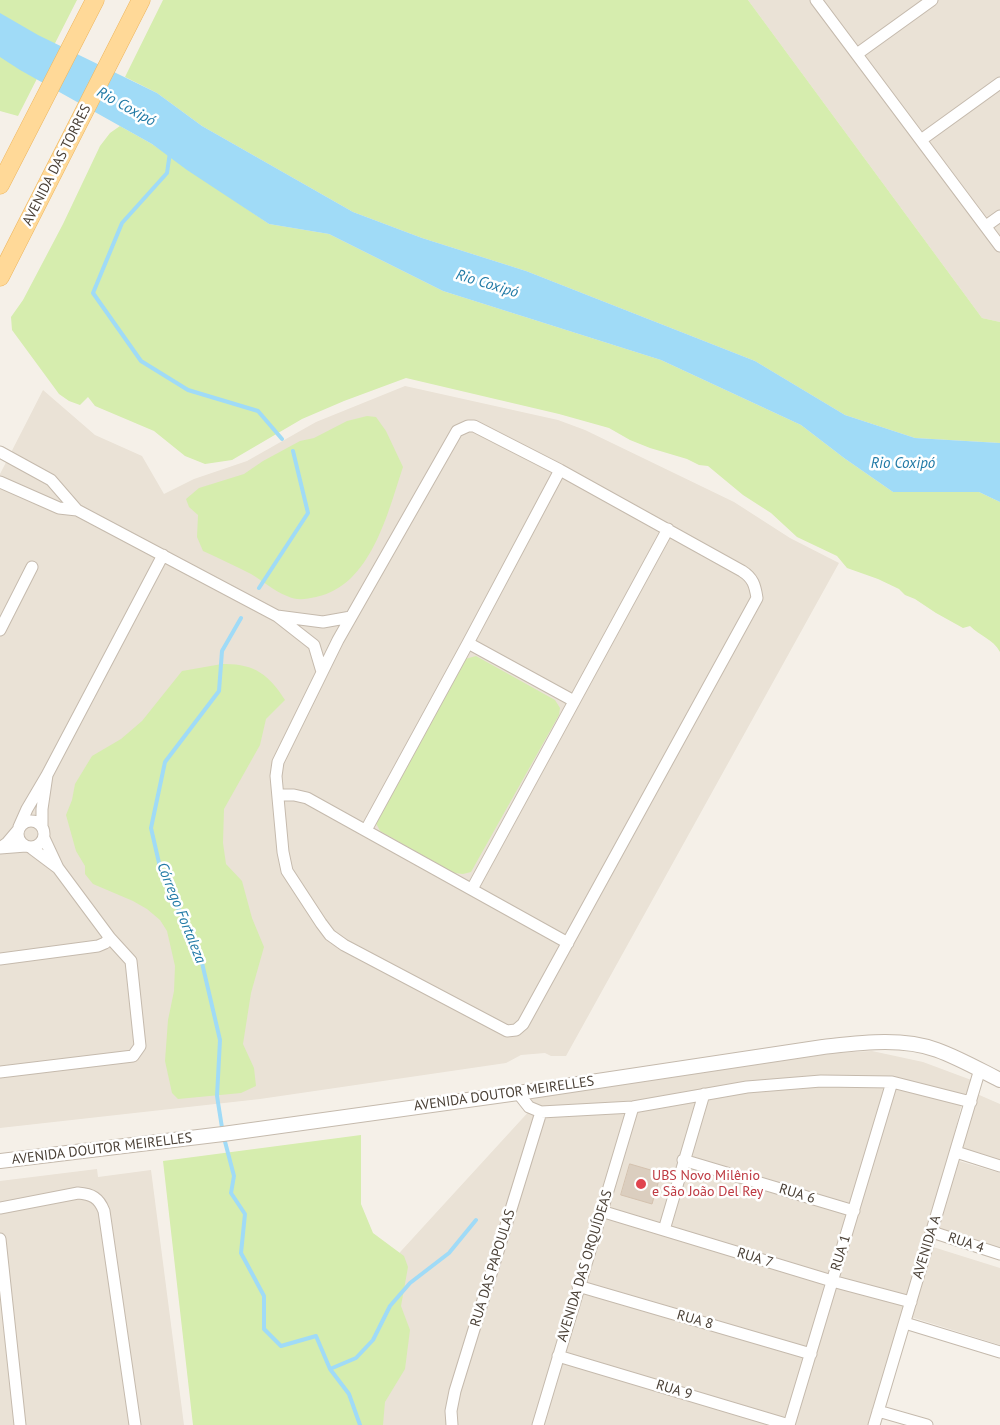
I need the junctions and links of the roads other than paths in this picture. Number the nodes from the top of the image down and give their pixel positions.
1 (95, 0) edge
2 (816, 0) edge
3 (932, 0) edge
4 (138, 6) edge
5 (856, 54) junction
6 (1000, 83) edge
7 (921, 140) junction
8 (0, 185) edge
9 (1000, 216) edge
10 (986, 226) junction
11 (1000, 246) edge
12 (0, 277) edge
13 (0, 452) edge
14 (560, 470) junction
15 (0, 482) edge
16 (77, 510) junction
17 (668, 529) junction
18 (163, 555) junction
19 (32, 567) dead end
20 (277, 616) junction
21 (351, 617) junction
22 (0, 630) edge
23 (468, 644) junction
24 (322, 672) junction
25 (574, 701) junction
26 (47, 776) junction
27 (278, 795) junction
28 (42, 826) junction
29 (19, 828) junction
30 (366, 830) junction
31 (44, 838) junction
32 (28, 846) junction
33 (0, 848) edge
34 (58, 868) junction
35 (472, 889) junction
36 (110, 938) junction
37 (568, 943) junction
38 (0, 959) edge
39 (980, 1069) junction
40 (0, 1072) edge
41 (1000, 1080) edge
42 (892, 1082) junction
43 (518, 1093) junction
44 (704, 1094) junction
45 (970, 1102) junction
46 (633, 1107) junction
47 (541, 1112) junction
48 (956, 1152) junction
49 (684, 1160) junction
50 (0, 1161) edge
51 (1000, 1166) edge
52 (0, 1208) edge
53 (601, 1211) junction
54 (854, 1211) junction
55 (664, 1230) junction
56 (932, 1232) junction
57 (0, 1239) edge
58 (1000, 1254) edge
59 (832, 1281) junction
60 (578, 1286) junction
61 (911, 1302) junction
62 (905, 1323) junction
63 (1000, 1352) edge
64 (811, 1354) junction
65 (558, 1356) junction
66 (878, 1411) junction
67 (20, 1425) edge
68 (134, 1425) edge
69 (452, 1425) edge
70 (538, 1425) edge
71 (789, 1425) edge
72 (874, 1425) edge
73 (927, 1425) edge

1 - 8 main road
2 - 5 street
3 - 5 street
4 - 12 main road, AVENIDA DAS TORRES
5 - 7 street
6 - 7 street
7 - 10 street
9 - 10 street
10 - 11 street
13 - 16 street
14 - 17 street
14 - 21 street
14 - 23 street
15 - 16 street
16 - 18 street
17 - 25 street
17 - 37 street
18 - 20 street
18 - 26 street
19 - 22 street
20 - 21 street
20 - 24 street
21 - 24 street
23 - 25 street
23 - 30 street
24 - 27 street
25 - 35 street
26 - 28 street
26 - 29 street
27 - 30 street
27 - 37 street
28 - 29 street
28 - 31 street
29 - 32 street
29 - 33 street
30 - 35 street
31 - 32 street
31 - 34 street
32 - 33 street
32 - 34 street
34 - 36 street
35 - 37 street
36 - 38 street
36 - 40 street
39 - 41 street, AVENIDA DOUTOR MEIRELLES
39 - 43 street, AVENIDA DOUTOR MEIRELLES
39 - 45 street, AVENIDA A
42 - 44 street
42 - 45 street
42 - 54 street, RUA 1
43 - 47 street
43 - 50 street, AVENIDA DOUTOR MEIRELLES
44 - 46 street
44 - 49 street
45 - 48 street, AVENIDA A
46 - 47 street
46 - 53 street, AVENIDA DAS ORQUÍDEAS
47 - 69 street, RUA DAS PAPOULAS
48 - 51 street
48 - 56 street, AVENIDA A
49 - 54 street, RUA 6
49 - 55 street
52 - 68 street
53 - 55 street, RUA 7
53 - 60 street, AVENIDA DAS ORQUÍDEAS
54 - 59 street, RUA 1
55 - 59 street, RUA 7
56 - 58 street, RUA 4
56 - 61 street, AVENIDA A
57 - 67 street
59 - 61 street, RUA 7
59 - 64 street, RUA 1
60 - 64 street, RUA 8
60 - 65 street, AVENIDA DAS ORQUÍDEAS
61 - 62 street, AVENIDA A
62 - 63 street
62 - 66 street, AVENIDA A
64 - 71 street, RUA 1
65 - 70 street, AVENIDA DAS ORQUÍDEAS
65 - 71 street, RUA 9
66 - 72 street, AVENIDA A
66 - 73 street

